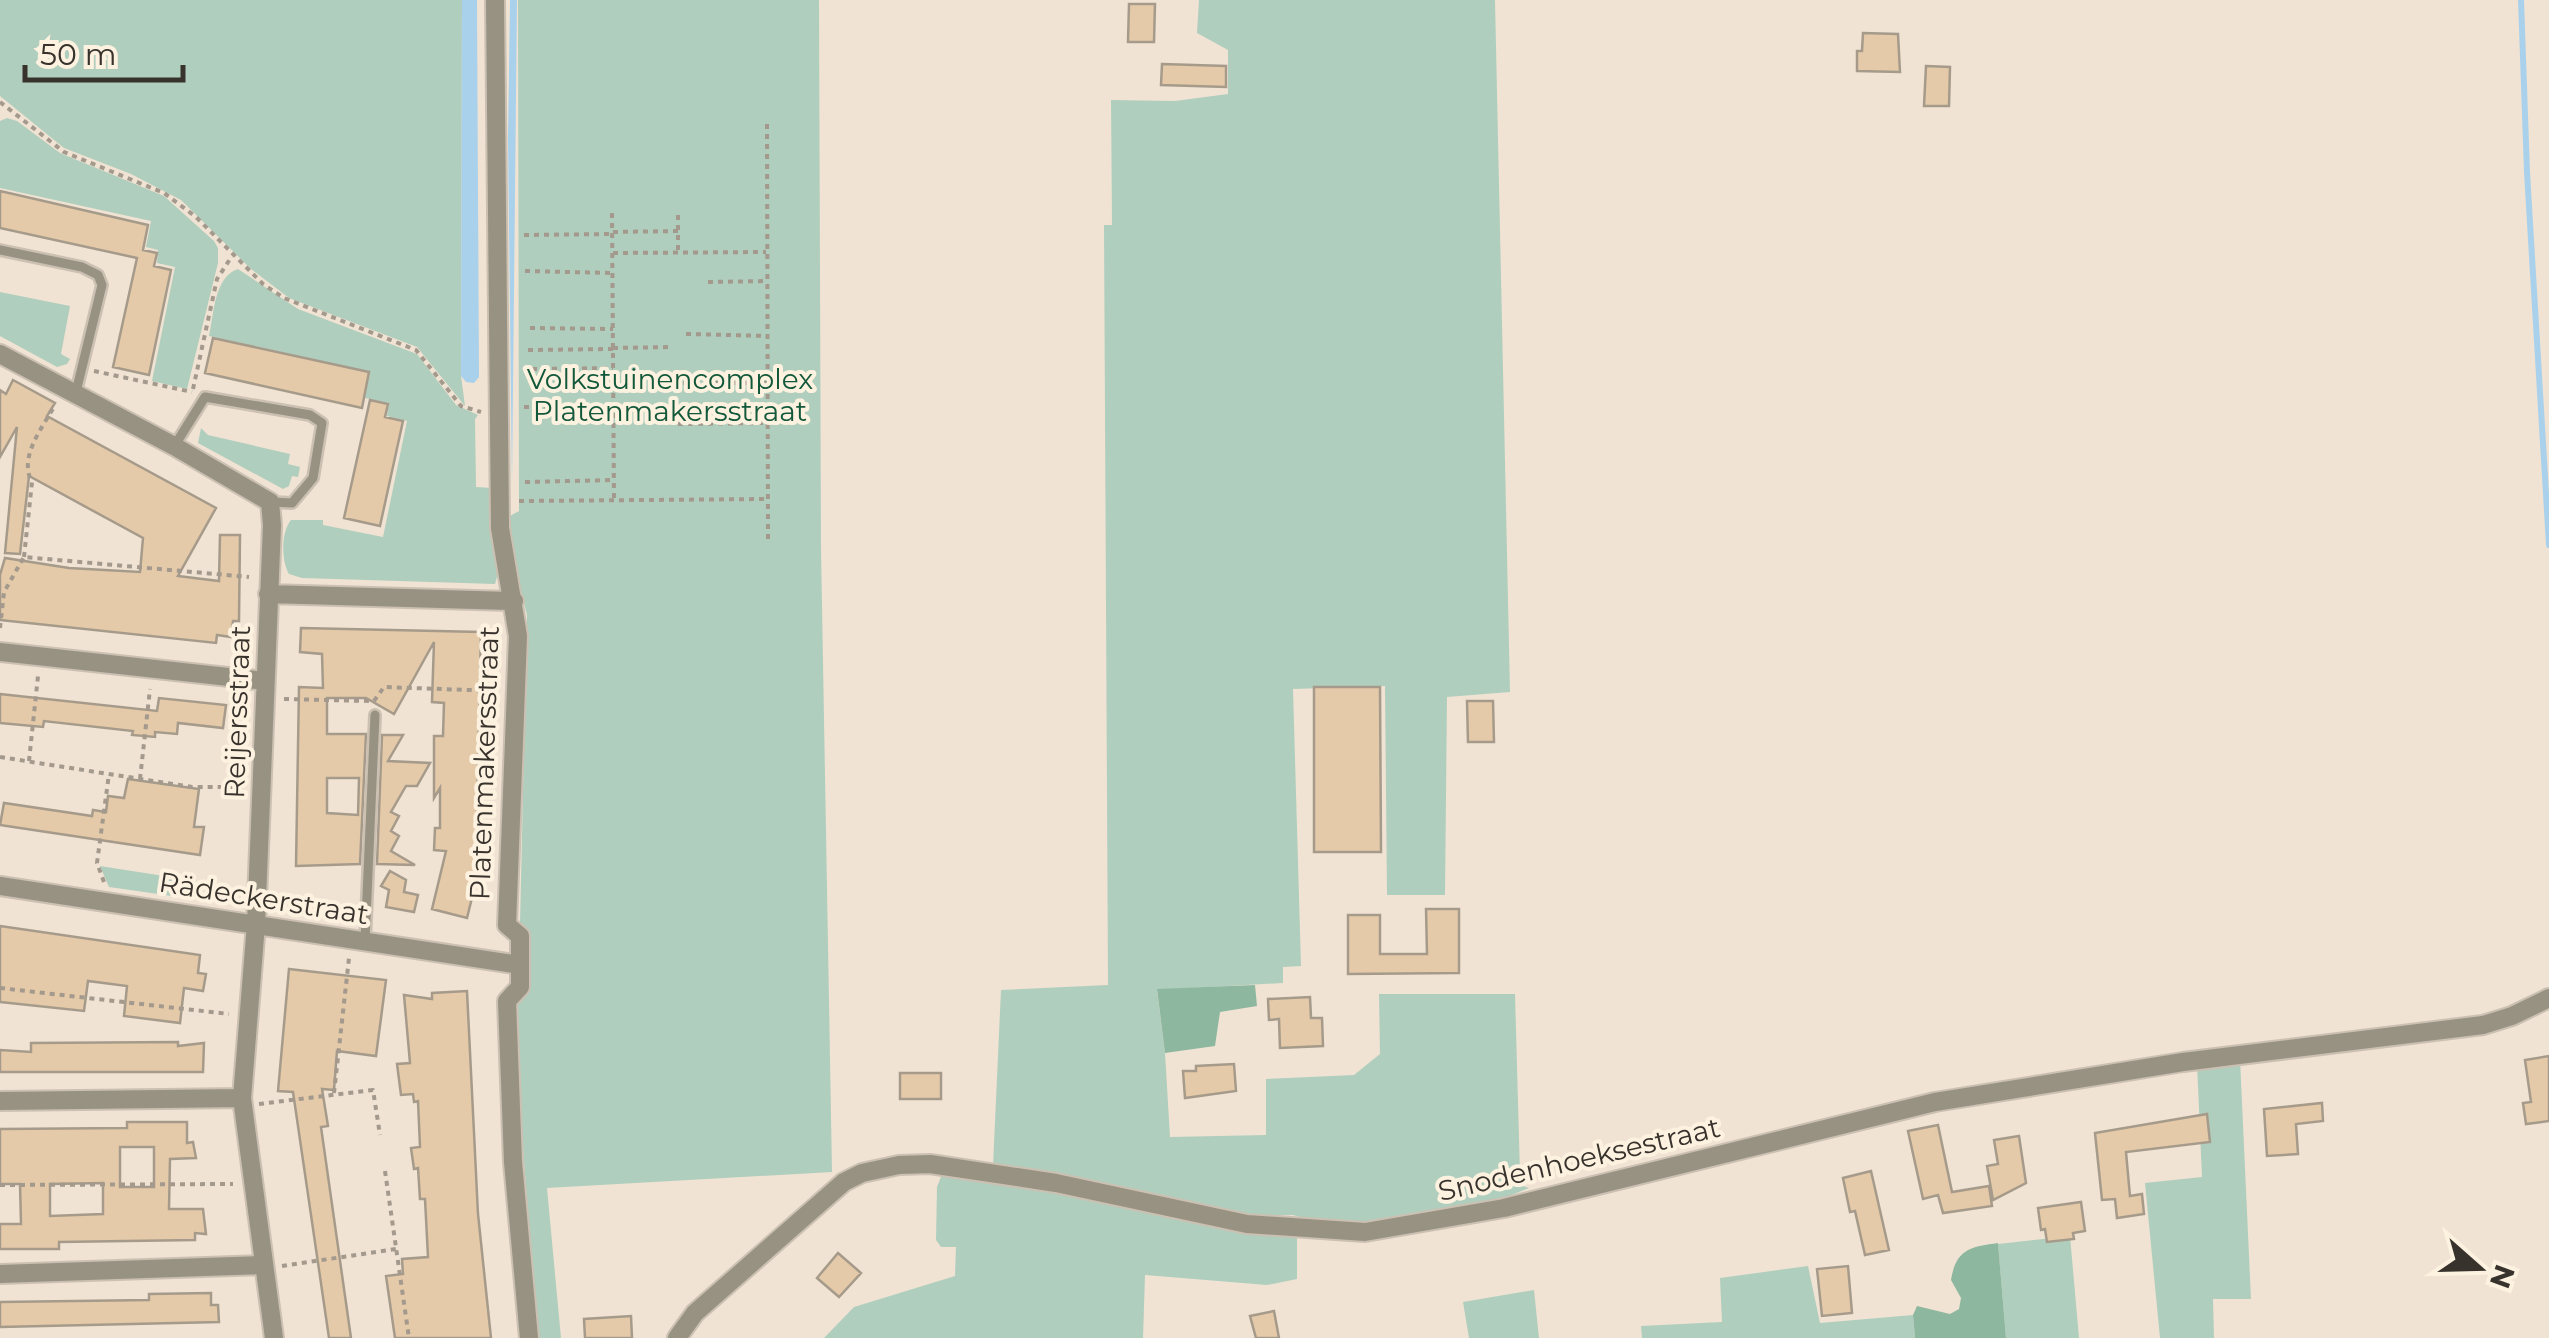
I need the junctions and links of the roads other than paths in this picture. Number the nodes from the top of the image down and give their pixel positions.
1 (495, 0) edge
2 (0, 250) edge
3 (0, 354) edge
4 (70, 392) junction
5 (174, 446) junction
6 (270, 502) junction
7 (269, 586) junction
8 (514, 600) junction
9 (0, 652) edge
10 (265, 690) junction
11 (374, 714) road end
12 (0, 886) edge
13 (256, 924) junction
14 (358, 940) junction
15 (520, 965) junction
16 (2549, 998) edge
17 (0, 1101) edge
18 (243, 1102) junction
19 (263, 1267) junction
20 (0, 1274) edge
21 (274, 1338) edge
22 (530, 1338) edge
23 (677, 1338) edge

1 - 8 street, Platenmakersstraat
2 - 4 lane
3 - 4 street
4 - 5 street
5 - 6 street
5 - 6 lane
6 - 7 street, Reijersstraat
7 - 8 street
7 - 10 street, Reijersstraat
8 - 15 street, Platenmakersstraat
9 - 10 street
10 - 13 street, Reijersstraat
11 - 14 lane
12 - 13 street, Rädeckerstraat
13 - 14 street, Rädeckerstraat
13 - 18 street, Reijersstraat
14 - 15 street, Rädeckerstraat
15 - 22 street
16 - 23 street, Snodenhoeksestraat
17 - 18 street
18 - 19 street, Reijersstraat
19 - 20 street
19 - 21 street, Reijersstraat

